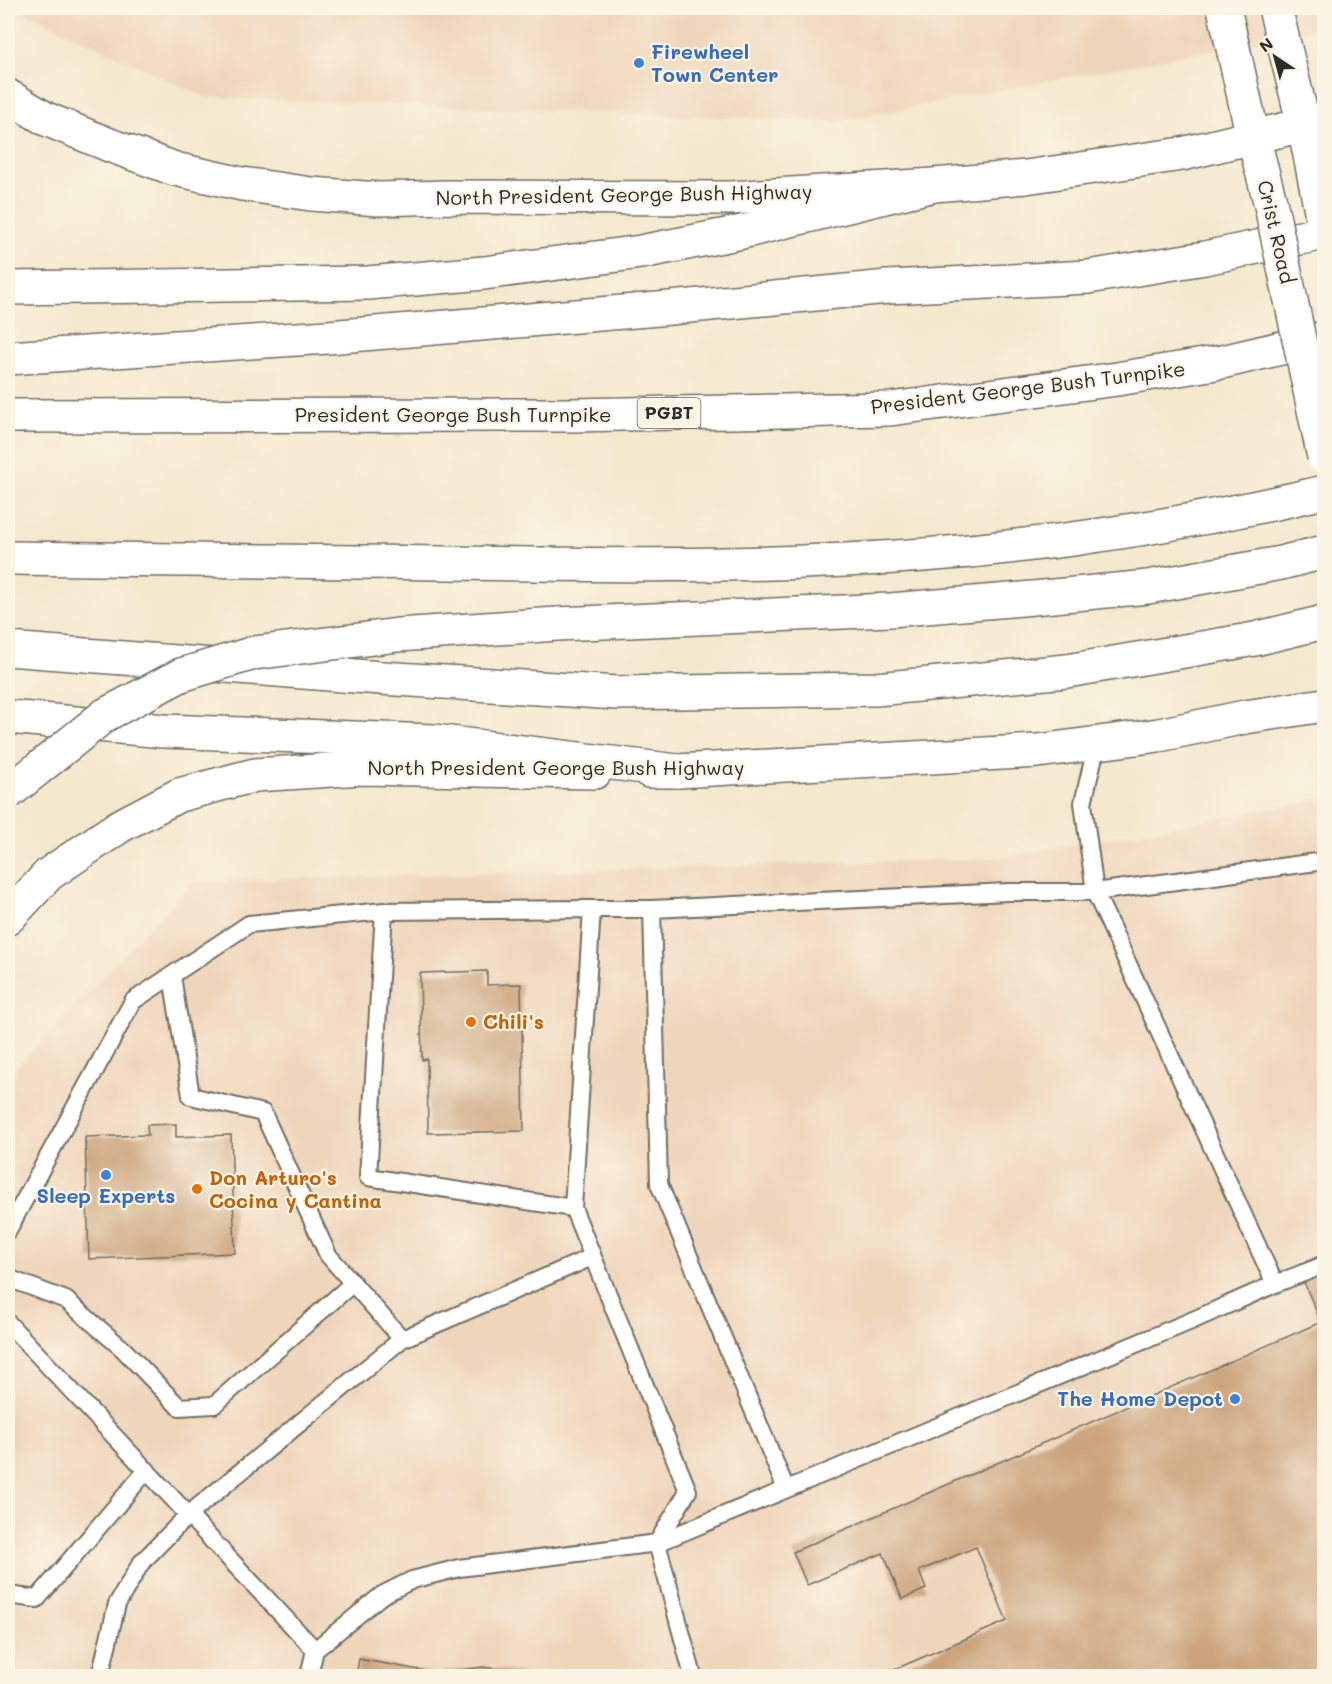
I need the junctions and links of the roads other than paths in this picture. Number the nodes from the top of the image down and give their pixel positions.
1 (1224, 8) edge
2 (1275, 8) edge
3 (8, 96) edge
4 (1314, 122) edge
5 (1253, 137) junction
6 (934, 185) junction
7 (1324, 226) edge
8 (1324, 233) edge
9 (8, 288) edge
10 (1324, 338) edge
11 (8, 358) edge
12 (8, 416) edge
13 (1324, 457) edge
14 (1324, 492) edge
15 (1324, 552) edge
16 (8, 558) edge
17 (1324, 622) edge
18 (8, 649) edge
19 (1324, 705) edge
20 (8, 717) edge
21 (1097, 743) junction
22 (677, 771) junction
23 (8, 793) edge
24 (1324, 861) edge
25 (1095, 892) junction
26 (592, 909) junction
27 (652, 909) junction
28 (384, 911) junction
29 (8, 918) edge
30 (172, 976) junction
31 (573, 1208) junction
32 (8, 1230) edge
33 (592, 1257) junction
34 (1324, 1265) edge
35 (8, 1278) edge
36 (353, 1283) junction
37 (1275, 1284) junction
38 (8, 1323) edge
39 (402, 1339) junction
40 (147, 1470) junction
41 (786, 1489) junction
42 (188, 1515) junction
43 (657, 1543) junction
44 (8, 1595) edge
45 (315, 1650) junction
46 (100, 1677) edge
47 (309, 1677) edge
48 (693, 1677) edge

1 - 5 main road, Crist Road
2 - 4 main road
3 - 6 main road, North President George Bush Highway
4 - 5 main road, North President George Bush Highway
4 - 7 main road
5 - 6 main road, North President George Bush Highway
5 - 13 main road, Crist Road, bridge
6 - 9 main road
8 - 11 main road
10 - 12 main road, President George Bush Turnpike / PGBT
14 - 16 main road
15 - 23 main road, bridge
17 - 18 main road
19 - 21 main road, North President George Bush Highway
20 - 22 main road
21 - 22 main road, North President George Bush Highway
21 - 25 lane
22 - 29 main road, North President George Bush Highway
24 - 25 lane
25 - 27 lane
25 - 37 lane
26 - 27 lane
26 - 28 lane
26 - 31 lane
27 - 41 lane
28 - 30 lane
28 - 31 lane
30 - 32 lane
30 - 36 lane
31 - 33 lane
33 - 39 lane
33 - 43 lane
34 - 37 lane
35 - 36 lane
36 - 39 lane
37 - 41 lane
38 - 40 lane
39 - 42 lane
40 - 42 lane
40 - 44 lane
41 - 43 lane
42 - 45 lane
42 - 46 lane
43 - 45 lane
43 - 48 lane
45 - 47 lane

